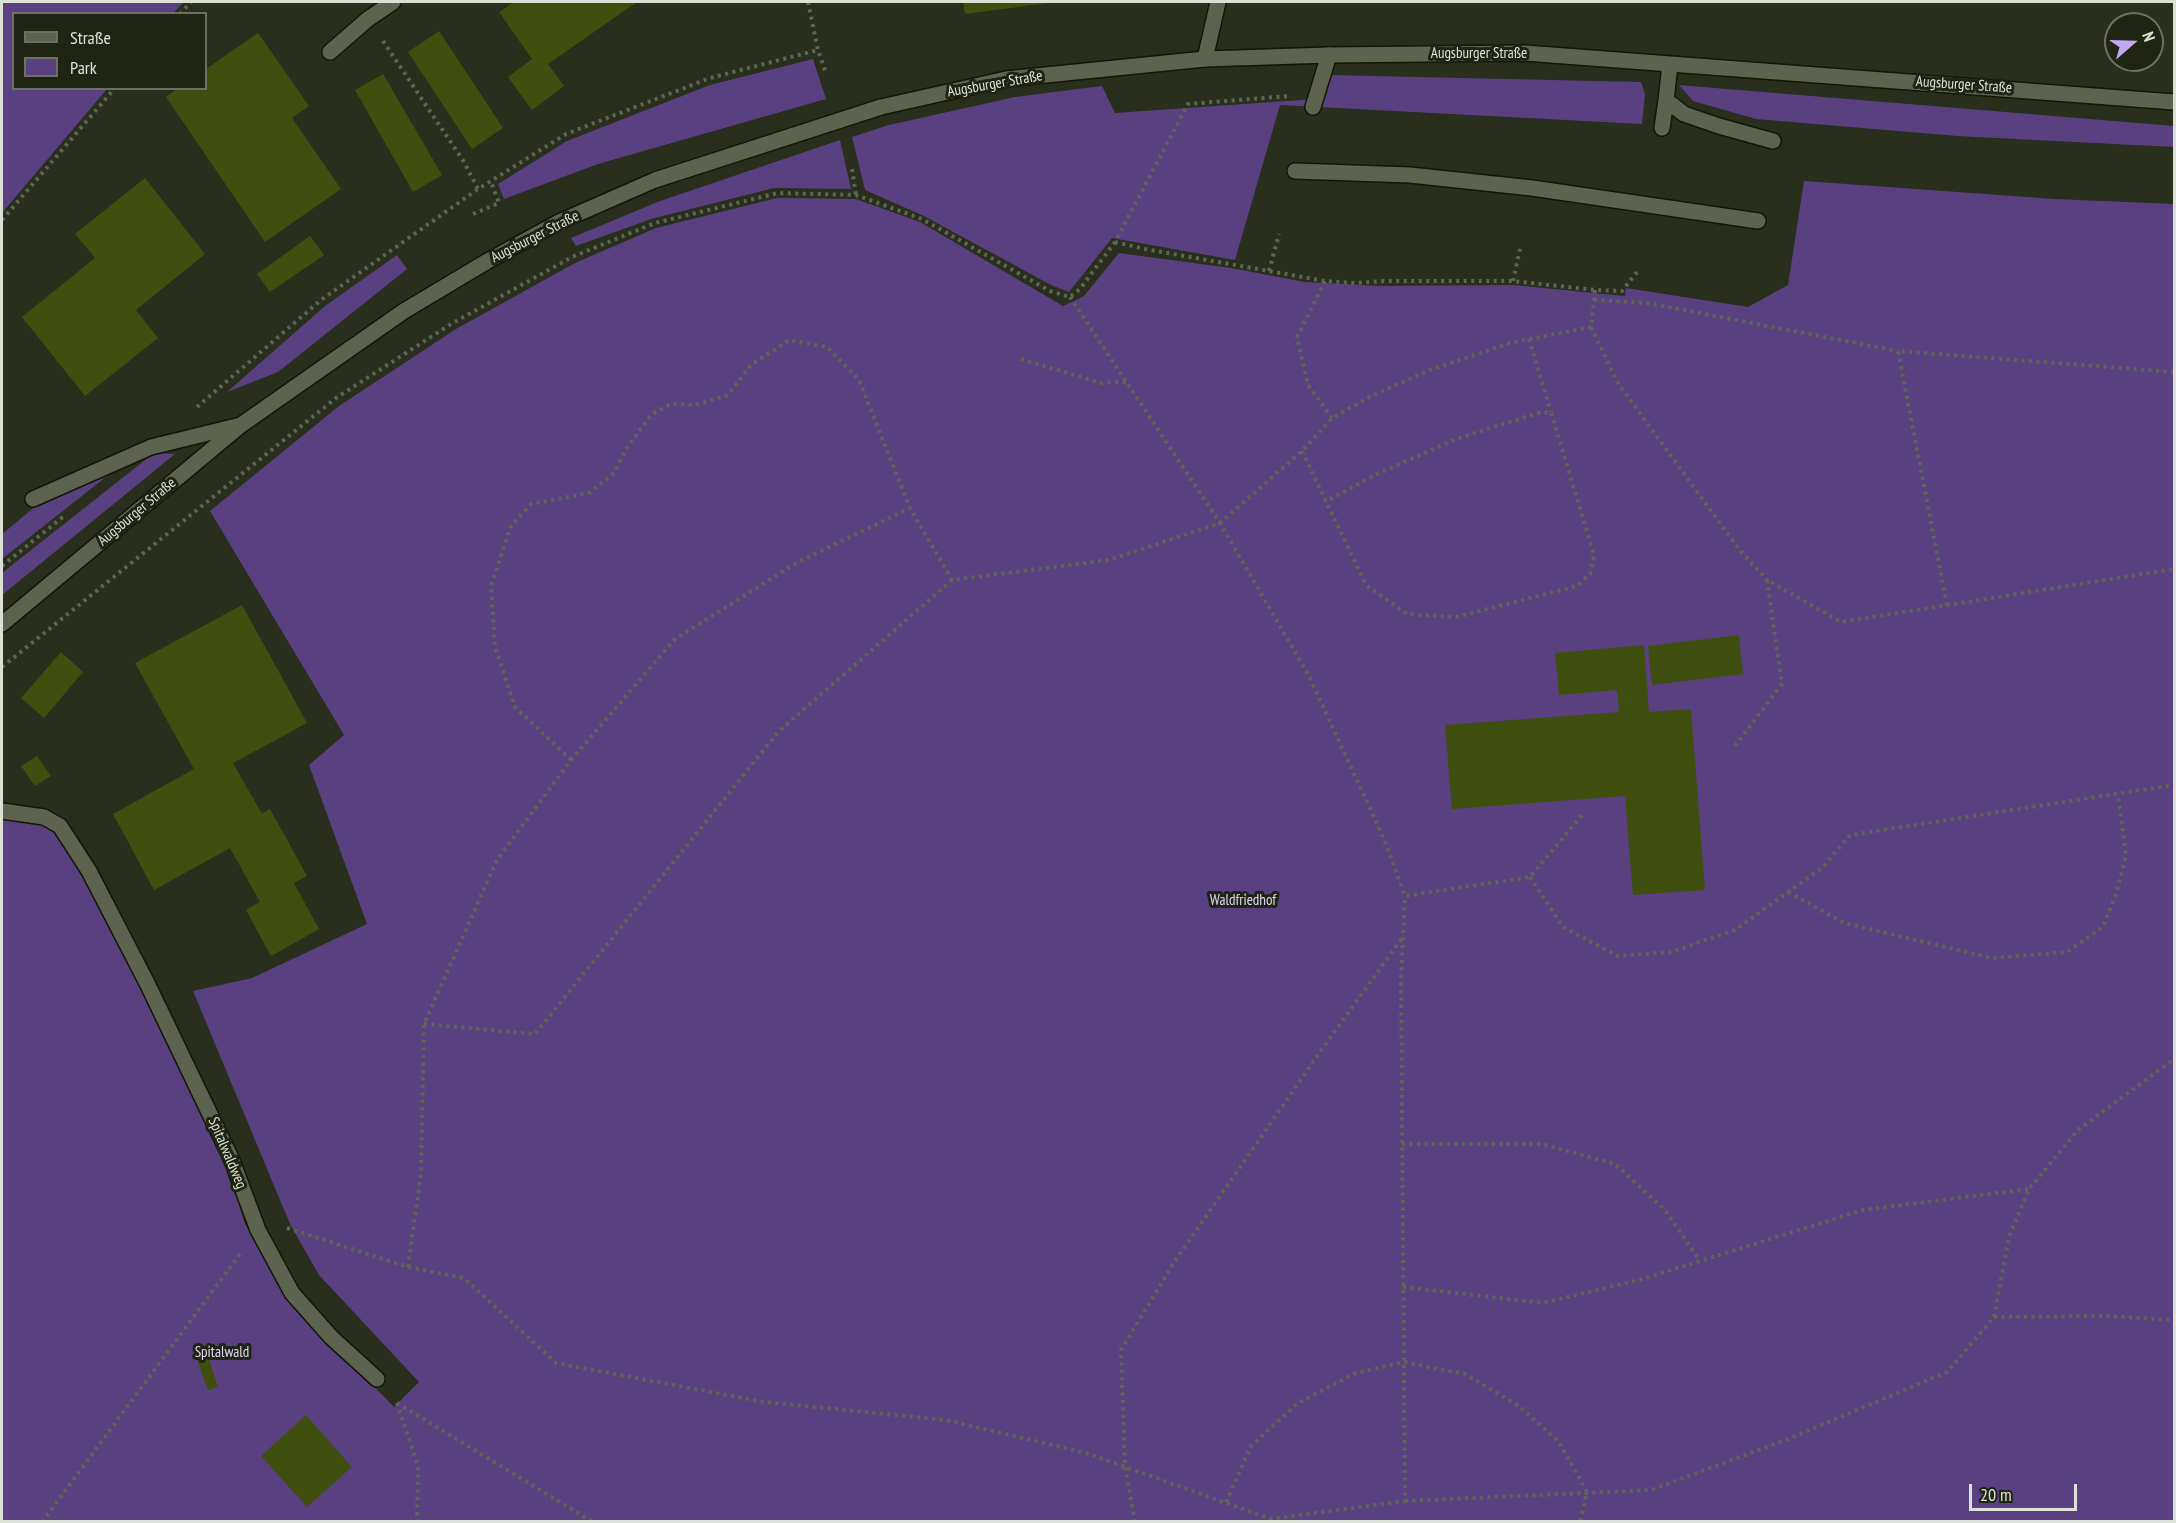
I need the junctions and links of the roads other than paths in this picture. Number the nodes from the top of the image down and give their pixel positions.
1 (393, 2) edge
2 (1218, 2) edge
3 (330, 52) dead end
4 (1329, 54) junction
5 (1205, 60) junction
6 (1670, 65) junction
7 (1315, 100) road end
8 (1666, 100) junction
9 (2175, 102) edge
10 (1662, 128) dead end
11 (1773, 141) dead end
12 (1295, 171) dead end
13 (1758, 221) dead end
14 (241, 425) junction
15 (33, 500) dead end
16 (2, 624) edge
17 (2, 811) edge
18 (376, 1379) road end

1 - 3 main road
2 - 5 main road
4 - 5 main road, Augsburger Straße
4 - 6 main road, Augsburger Straße
4 - 7 main road
5 - 14 main road, Augsburger Straße
6 - 8 main road
6 - 9 main road, Augsburger Straße
8 - 10 main road
8 - 11 main road
12 - 13 main road
14 - 15 main road
14 - 16 main road, Augsburger Straße
17 - 18 main road, Spitalwaldweg

